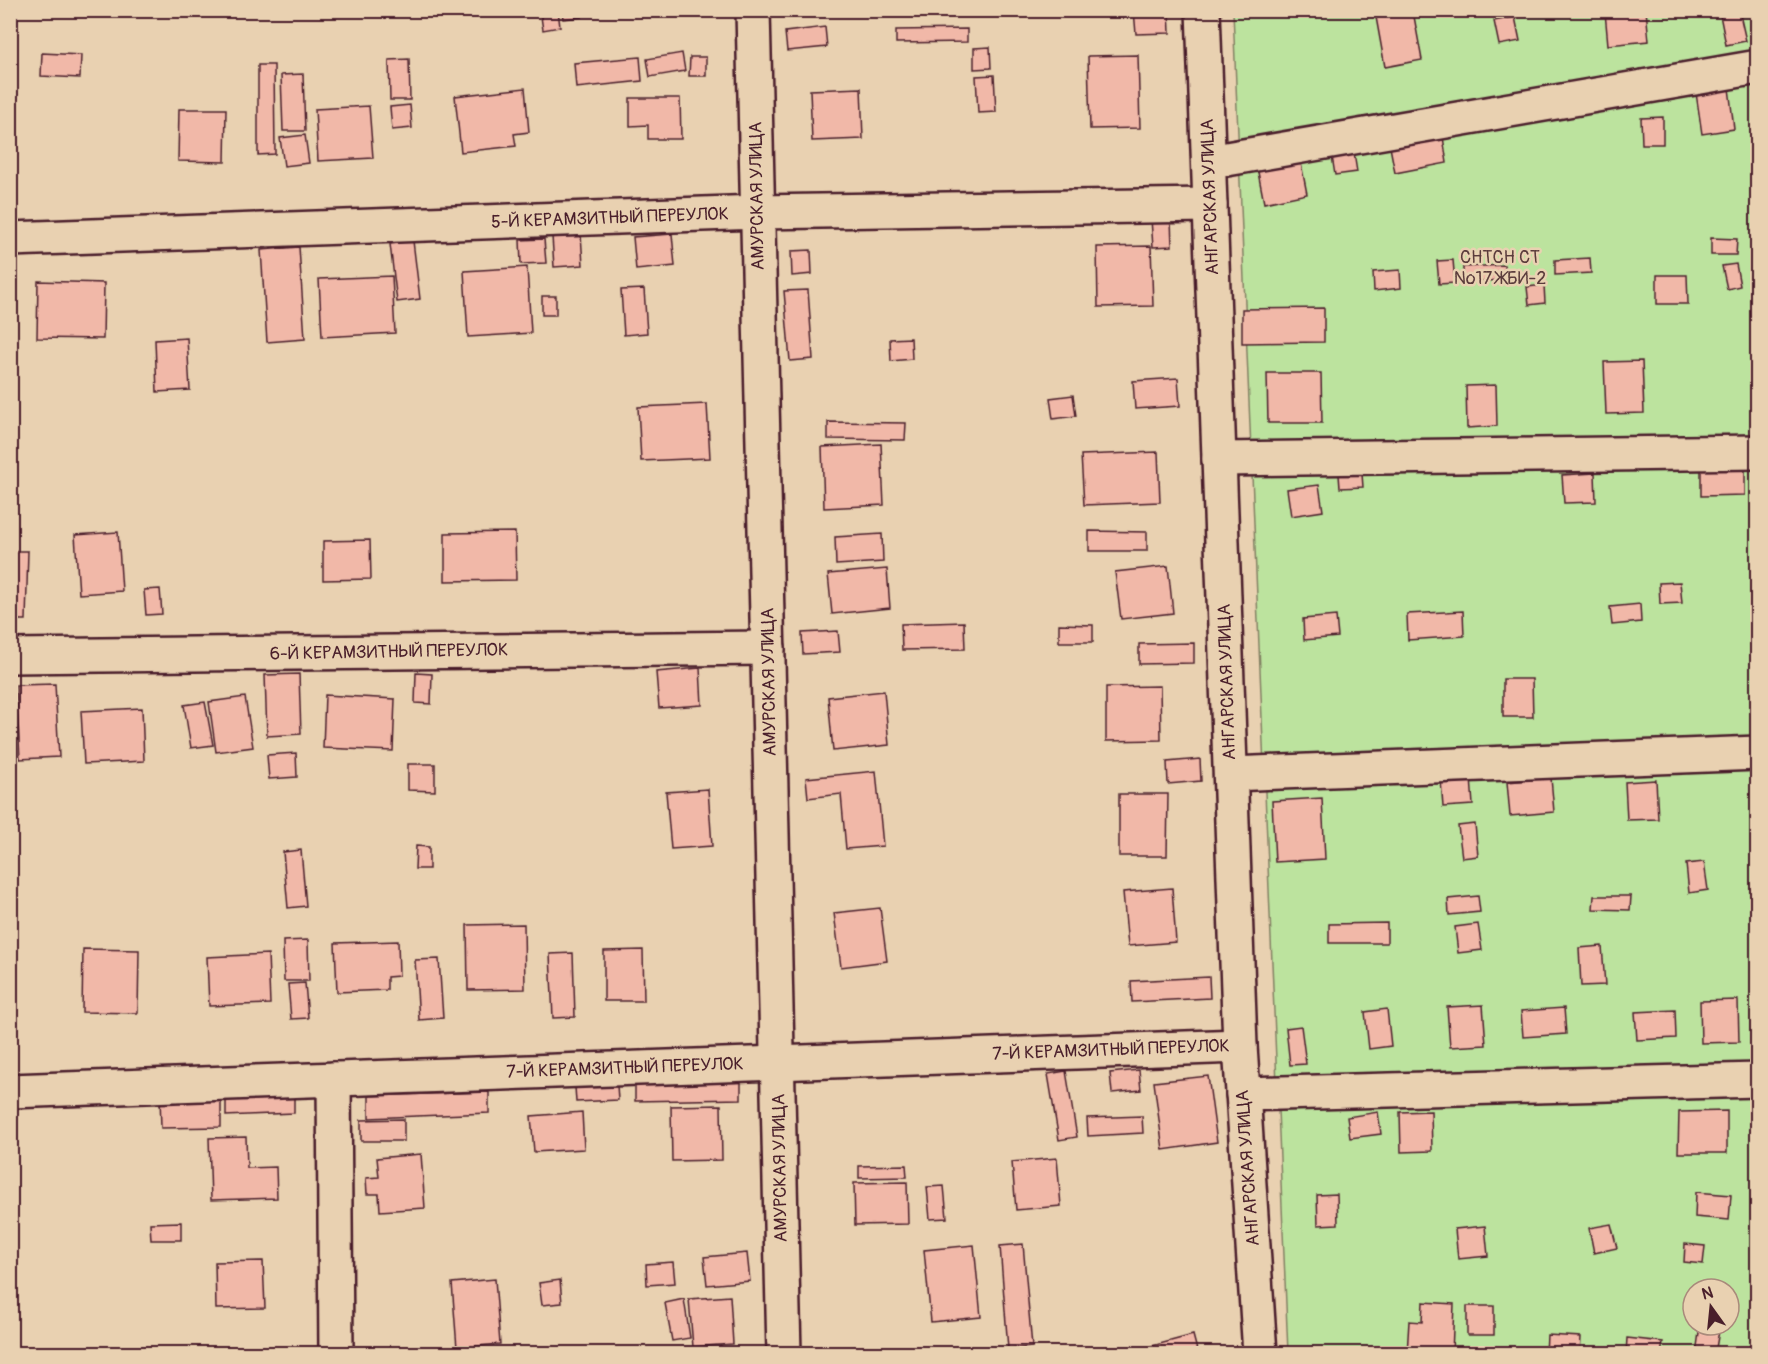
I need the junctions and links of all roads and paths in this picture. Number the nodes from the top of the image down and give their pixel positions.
1 (753, 10) edge
2 (1203, 10) edge
3 (1758, 67) edge
4 (1209, 162) junction
5 (1210, 205) junction
6 (758, 212) junction
7 (10, 239) edge
8 (1758, 452) edge
9 (1219, 459) junction
10 (768, 648) junction
11 (10, 656) edge
12 (1758, 753) edge
13 (1231, 774) junction
14 (1240, 1046) junction
15 (777, 1062) junction
16 (334, 1079) junction
17 (1758, 1080) edge
18 (10, 1091) edge
19 (1243, 1094) junction
20 (336, 1353) edge
21 (784, 1353) edge
22 (1260, 1353) edge

1 - 6 street, АМУРСКАЯ УЛИЦА
2 - 4 street, АНГАРСКАЯ УЛИЦА
3 - 4 street
4 - 5 street, АНГАРСКАЯ УЛИЦА
5 - 6 street, 5-Й КЕРАМЗИТНЫЙ ПЕРЕУЛОК
5 - 9 street, АНГАРСКАЯ УЛИЦА
6 - 7 street, 5-Й КЕРАМЗИТНЫЙ ПЕРЕУЛОК
6 - 10 street, АМУРСКАЯ УЛИЦА
8 - 9 street
9 - 13 street, АНГАРСКАЯ УЛИЦА
10 - 11 street, 6-Й КЕРАМЗИТНЫЙ ПЕРЕУЛОК
10 - 15 street, АМУРСКАЯ УЛИЦА
12 - 13 street
13 - 14 street, АНГАРСКАЯ УЛИЦА
14 - 15 street, 7-Й КЕРАМЗИТНЫЙ ПЕРЕУЛОК
14 - 19 street, АНГАРСКАЯ УЛИЦА
15 - 16 street, 7-Й КЕРАМЗИТНЫЙ ПЕРЕУЛОК
15 - 21 street, АМУРСКАЯ УЛИЦА
16 - 18 street, 7-Й КЕРАМЗИТНЫЙ ПЕРЕУЛОК
16 - 20 street
17 - 19 street
19 - 22 street, АНГАРСКАЯ УЛИЦА

